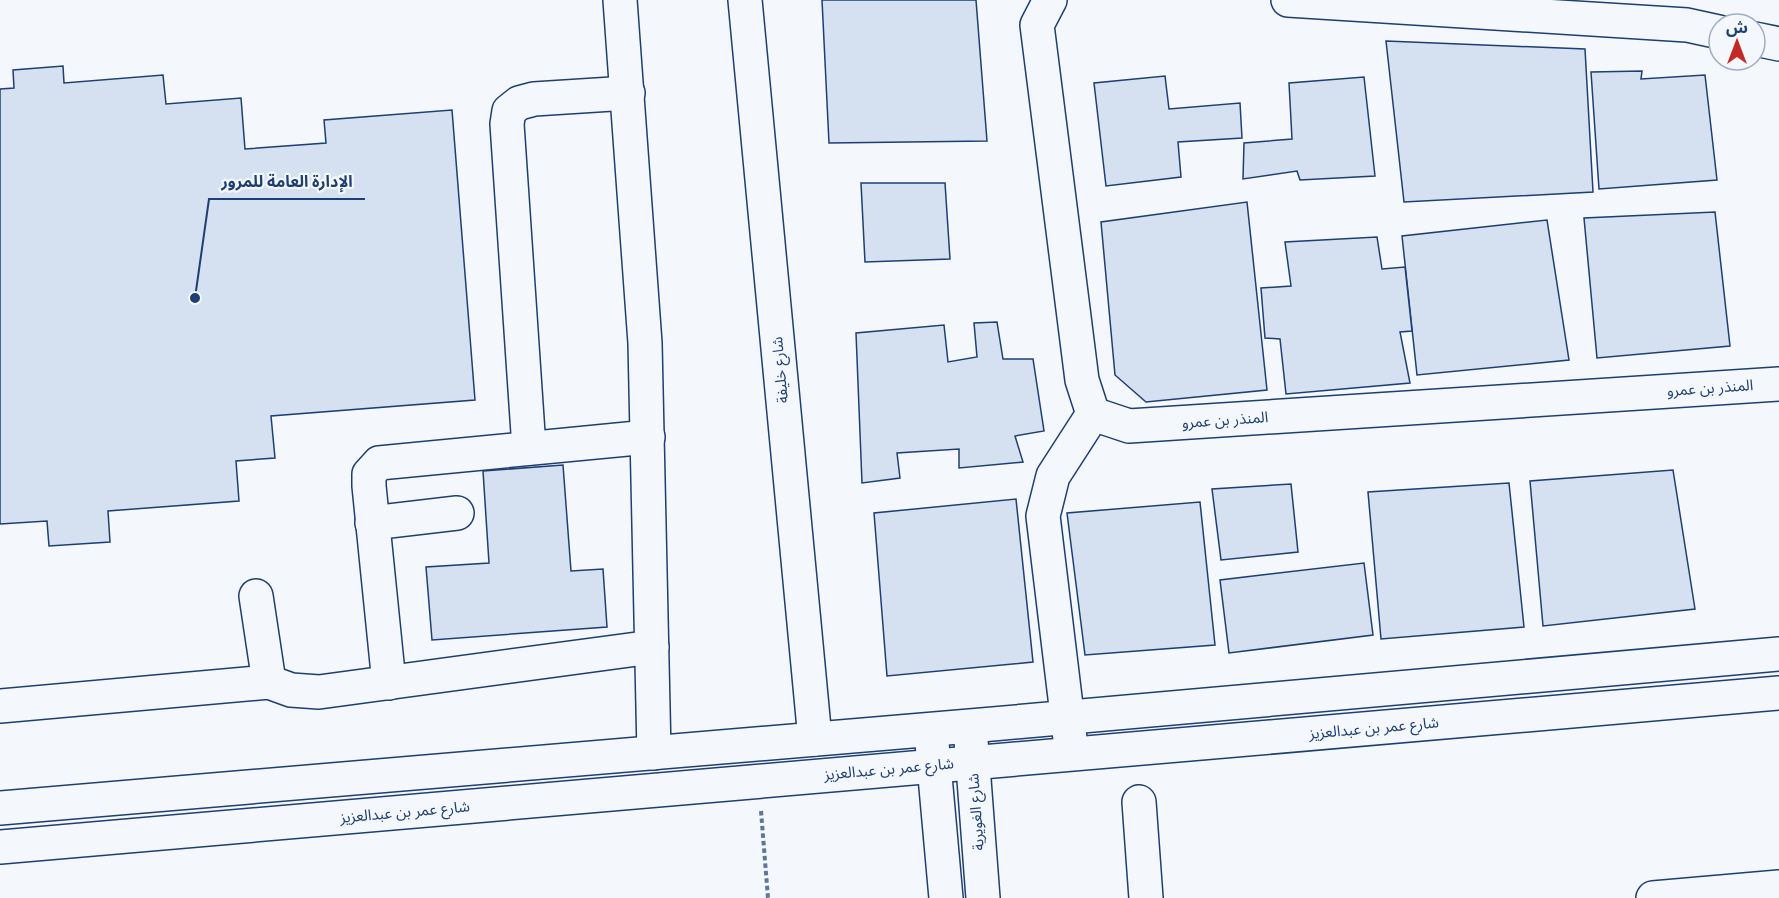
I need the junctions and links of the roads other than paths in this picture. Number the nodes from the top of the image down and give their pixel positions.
1 (620, 0) edge
2 (745, 0) edge
3 (1050, 0) edge
4 (1288, 0) edge
5 (1707, 29) edge
6 (628, 93) junction
7 (1779, 384) edge
8 (1093, 414) junction
9 (648, 437) junction
10 (530, 448) junction
11 (457, 513) dead end
12 (372, 523) junction
13 (256, 596) dead end
14 (652, 647) junction
15 (1779, 654) edge
16 (269, 682) junction
17 (389, 683) junction
18 (1779, 693) edge
19 (0, 706) edge
20 (1066, 717) junction
21 (970, 726) junction
22 (930, 729) junction
23 (815, 739) junction
24 (654, 753) junction
25 (1072, 753) junction
26 (972, 762) junction
27 (935, 765) junction
28 (1139, 802) dead end
29 (0, 807) edge
30 (0, 847) edge
31 (1779, 887) edge
32 (946, 898) edge
33 (983, 898) edge
34 (1146, 898) edge
35 (1653, 898) edge

1 - 6 street
2 - 23 street, شارع خليفة
3 - 8 street
4 - 5 street
6 - 9 street
6 - 10 street
7 - 8 street, المنذر بن عمرو
8 - 20 street
9 - 10 street
9 - 14 street
10 - 12 street
11 - 12 street
12 - 17 street
13 - 16 street
14 - 17 street
14 - 24 street
15 - 20 street
16 - 17 street
16 - 19 street
18 - 25 street, شارع عمر بن عبدالعزيز
20 - 21 street
20 - 25 street
21 - 22 street
21 - 26 street, شارع الغويرية
22 - 23 street
22 - 27 street
23 - 24 street
24 - 29 street
25 - 26 street, شارع عمر بن عبدالعزيز
26 - 27 street, شارع عمر بن عبدالعزيز
26 - 33 street, شارع الغويرية
27 - 30 street, شارع عمر بن عبدالعزيز
27 - 32 street
28 - 34 street
31 - 35 street

